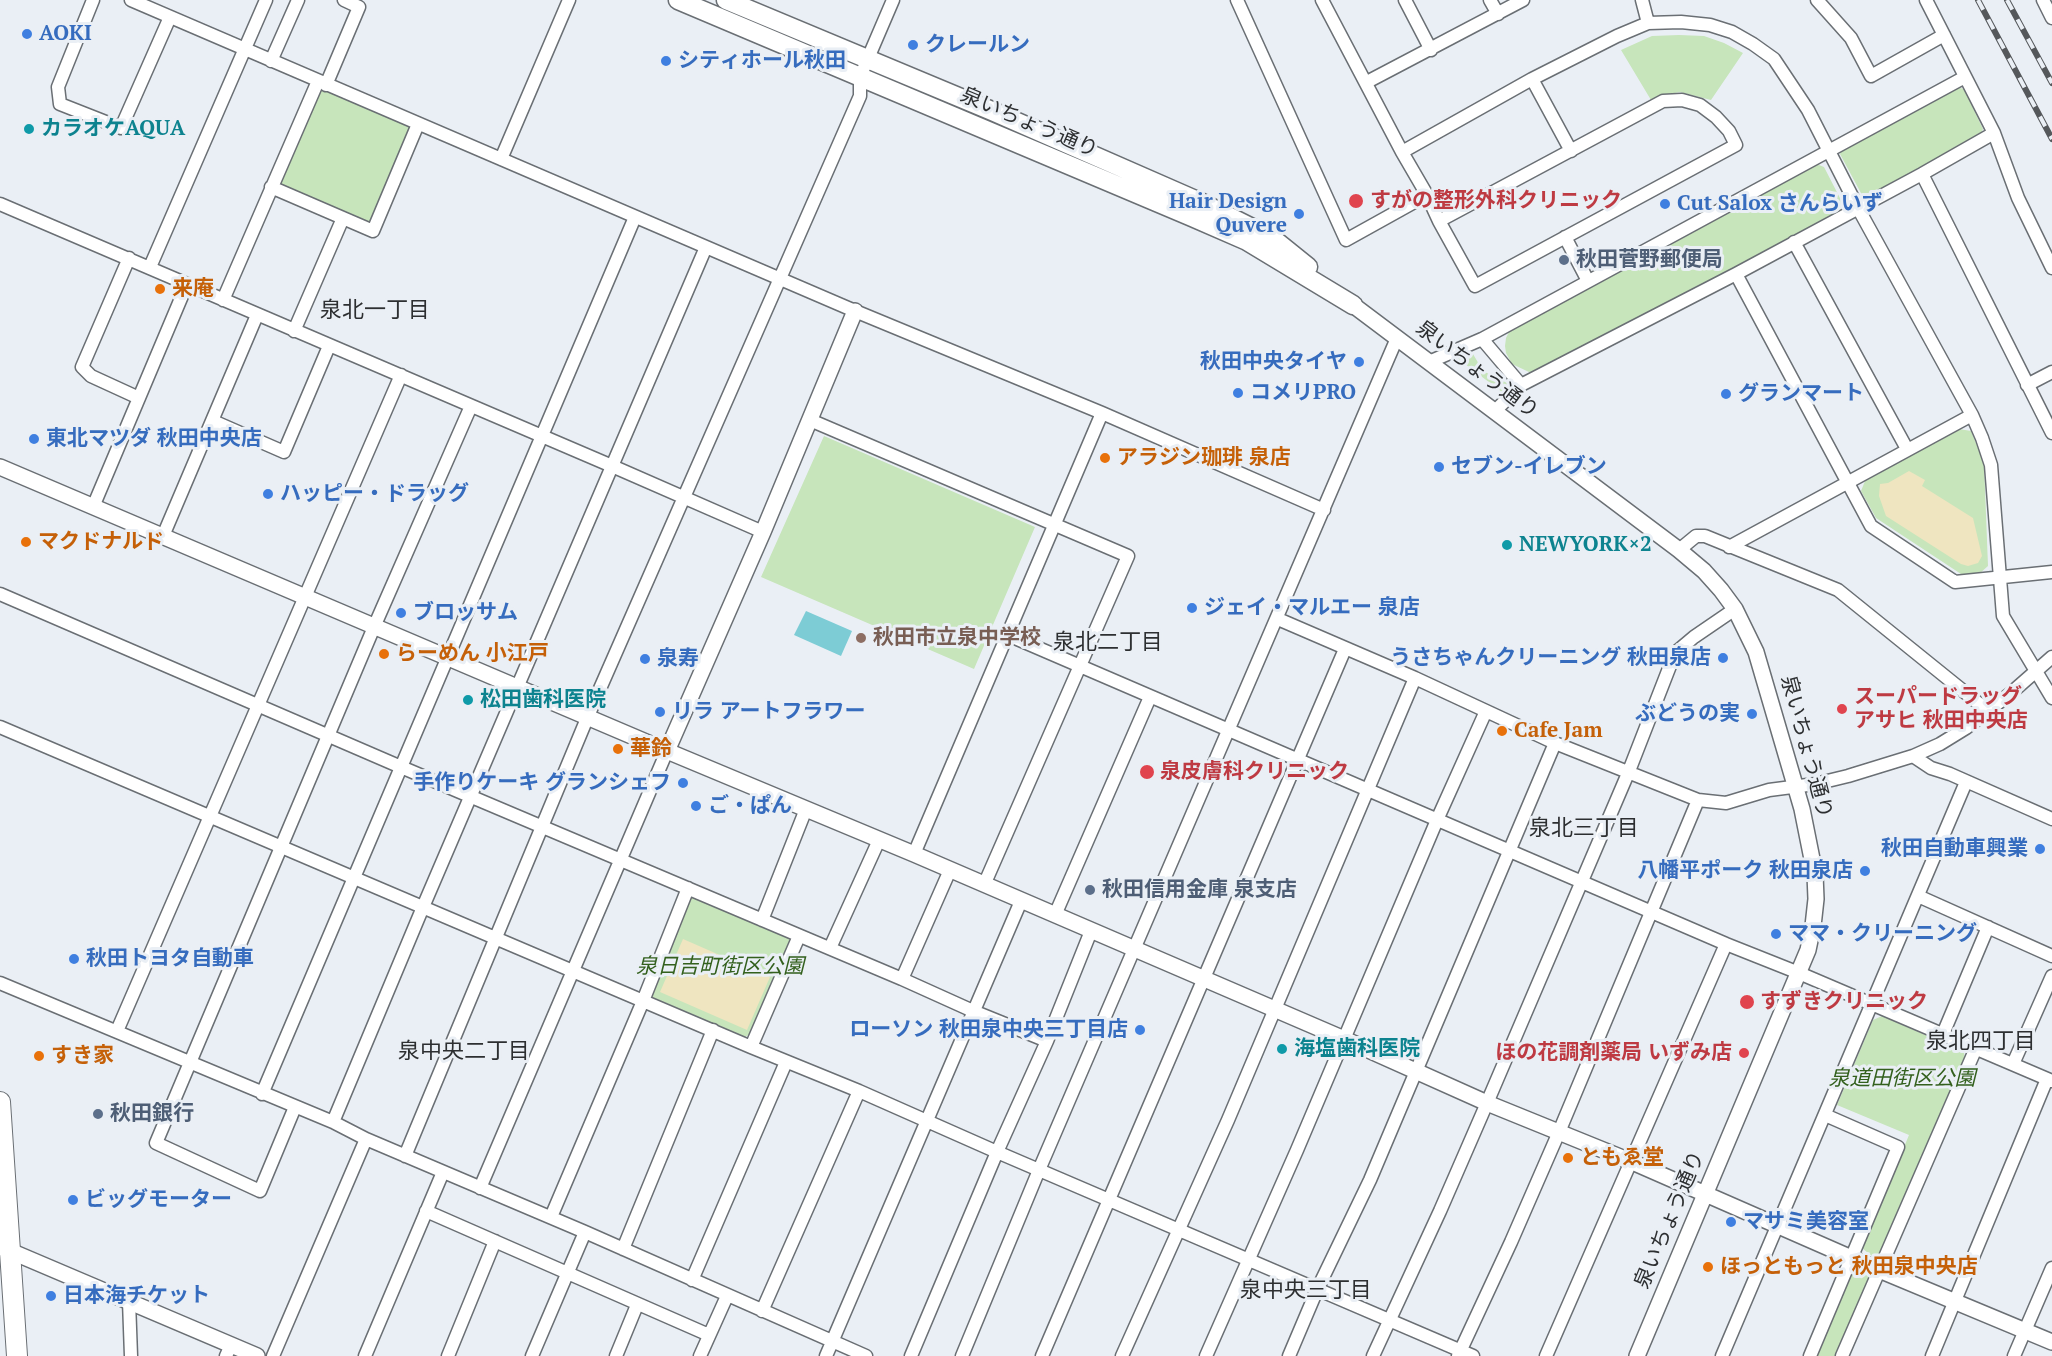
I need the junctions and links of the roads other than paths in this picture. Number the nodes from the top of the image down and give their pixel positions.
1 (93, 0) edge
2 (131, 0) edge
3 (266, 0) edge
4 (298, 0) edge
5 (344, 0) edge
6 (569, 0) edge
7 (678, 0) edge
8 (726, 0) edge
9 (892, 0) edge
10 (1237, 0) edge
11 (1322, 0) edge
12 (1405, 0) edge
13 (1491, 0) edge
14 (1523, 0) edge
15 (1642, 0) edge
16 (1817, 0) edge
17 (1926, 0) edge
18 (2043, 0) edge
19 (1498, 14) junction
20 (170, 17) junction
21 (2052, 18) edge
22 (1648, 23) junction
23 (1944, 36) junction
24 (244, 49) junction
25 (1431, 50) junction
26 (271, 61) junction
27 (864, 68) junction
28 (1965, 77) junction
29 (1532, 80) junction
30 (1367, 82) junction
31 (322, 83) junction
32 (418, 124) junction
33 (1994, 133) junction
34 (1829, 150) junction
35 (1571, 151) junction
36 (1402, 152) junction
37 (501, 159) junction
38 (1922, 174) junction
39 (272, 188) junction
40 (1427, 195) junction
41 (0, 204) edge
42 (1858, 208) junction
43 (635, 217) junction
44 (343, 218) junction
45 (1439, 221) junction
46 (1565, 237) junction
47 (1794, 242) junction
48 (706, 247) junction
49 (129, 258) junction
50 (150, 267) junction
51 (2052, 268) edge
52 (1736, 274) junction
53 (779, 278) junction
54 (1588, 281) junction
55 (187, 284) junction
56 (223, 300) junction
57 (1353, 305) joint
58 (855, 311) junction
59 (257, 315) junction
60 (294, 331) junction
61 (1397, 338) junction
62 (1482, 339) junction
63 (330, 346) junction
64 (1429, 362) junction
65 (2052, 372) edge
66 (401, 375) junction
67 (1521, 385) junction
68 (2027, 385) junction
69 (139, 398) junction
70 (471, 406) junction
71 (1494, 412) junction
72 (1102, 413) junction
73 (1972, 415) junction
74 (810, 420) junction
75 (213, 421) junction
76 (2052, 433) edge
77 (542, 436) junction
78 (1907, 449) junction
79 (612, 466) junction
80 (0, 467) edge
81 (1847, 483) junction
82 (684, 498) junction
83 (93, 507) junction
84 (1324, 510) junction
85 (1055, 525) junction
86 (763, 532) junction
87 (163, 536) junction
88 (1729, 547) junction
89 (1679, 550) junction
90 (2052, 572) edge
91 (2000, 578) junction
92 (0, 594) edge
93 (305, 598) junction
94 (1735, 609) junction
95 (1278, 619) junction
96 (374, 627) junction
97 (1008, 635) junction
98 (1345, 649) junction
99 (447, 657) junction
100 (2052, 657) edge
101 (2052, 664) edge
102 (1078, 666) junction
103 (2037, 672) junction
104 (1415, 678) junction
105 (519, 687) junction
106 (1150, 697) junction
107 (2052, 698) edge
108 (259, 706) junction
109 (1486, 711) junction
110 (1988, 711) junction
111 (588, 716) junction
112 (0, 728) edge
113 (1229, 731) junction
114 (329, 735) junction
115 (1555, 743) junction
116 (667, 752) junction
117 (1913, 756) junction
118 (1297, 760) junction
119 (401, 767) junction
120 (1629, 771) junction
121 (1966, 782) junction
122 (1795, 786) junction
123 (1369, 791) junction
124 (472, 796) junction
125 (1698, 800) junction
126 (806, 809) junction
127 (212, 816) junction
128 (2052, 819) edge
129 (1437, 820) junction
130 (543, 826) junction
131 (879, 840) junction
132 (283, 846) junction
133 (1510, 851) junction
134 (914, 854) junction
135 (622, 860) junction
136 (950, 870) junction
137 (353, 878) junction
138 (1581, 882) junction
139 (984, 885) junction
140 (688, 888) junction
141 (1918, 896) junction
142 (1021, 901) junction
143 (423, 907) junction
144 (1652, 912) junction
145 (1055, 915) junction
146 (762, 920) junction
147 (1988, 927) junction
148 (1091, 931) junction
149 (799, 936) junction
150 (496, 938) junction
151 (1726, 944) junction
152 (830, 948) junction
153 (1134, 950) junction
154 (2052, 956) edge
155 (573, 972) junction
156 (1799, 973) junction
157 (2052, 976) edge
158 (902, 979) junction
159 (1202, 980) junction
160 (0, 983) edge
161 (643, 1001) junction
162 (1872, 1004) junction
163 (1273, 1010) junction
164 (973, 1011) junction
165 (714, 1030) junction
166 (117, 1031) junction
167 (1943, 1034) junction
168 (1344, 1039) junction
169 (1047, 1041) junction
170 (751, 1047) junction
171 (1976, 1048) junction
172 (191, 1062) junction
173 (786, 1062) junction
174 (2013, 1064) junction
175 (1417, 1072) junction
176 (2050, 1080) edge
177 (859, 1091) junction
178 (262, 1094) junction
179 (0, 1101) edge
180 (1487, 1103) junction
181 (296, 1107) junction
182 (1825, 1115) junction
183 (333, 1122) junction
184 (926, 1122) junction
185 (1559, 1132) junction
186 (366, 1139) junction
187 (997, 1152) junction
188 (405, 1156) junction
189 (1630, 1161) junction
190 (1039, 1170) junction
191 (443, 1172) junction
192 (480, 1188) junction
193 (1704, 1194) junction
194 (1108, 1199) junction
195 (426, 1211) junction
196 (551, 1217) junction
197 (1778, 1225) junction
198 (1177, 1230) junction
199 (585, 1232) junction
200 (495, 1241) junction
201 (5, 1249) edge
202 (623, 1249) junction
203 (1852, 1257) junction
204 (1247, 1260) junction
205 (2052, 1268) edge
206 (1879, 1270) junction
207 (567, 1273) junction
208 (692, 1280) junction
209 (1317, 1290) junction
210 (727, 1296) junction
211 (129, 1301) junction
212 (1955, 1302) junction
213 (637, 1305) junction
214 (762, 1311) junction
215 (1389, 1319) junction
216 (2025, 1330) junction
217 (709, 1335) junction
218 (832, 1342) junction
219 (2052, 1342) edge
220 (228, 1350) edge
221 (1459, 1353) edge
222 (17, 1356) edge
223 (131, 1356) edge
224 (257, 1356) edge
225 (273, 1356) edge
226 (365, 1356) edge
227 (448, 1356) edge
228 (532, 1356) edge
229 (616, 1356) edge
230 (700, 1356) edge
231 (826, 1356) edge
232 (866, 1356) edge
233 (911, 1356) edge
234 (962, 1356) edge
235 (1042, 1356) edge
236 (1122, 1356) edge
237 (1206, 1356) edge
238 (1289, 1356) edge
239 (1373, 1356) edge
240 (1473, 1356) edge
241 (1546, 1356) edge
242 (1637, 1356) edge
243 (1722, 1356) edge
244 (1810, 1356) edge
245 (1842, 1356) edge
246 (1932, 1356) edge
247 (2014, 1356) edge

1 - 20 street
2 - 20 street
3 - 24 street
4 - 26 street
5 - 31 street
6 - 37 street
7 - 27 main road, 泉いちょう通り
8 - 27 main road, 泉いちょう通り
9 - 27 street
10 - 40 street
11 - 30 street
12 - 25 street
13 - 19 street
14 - 19 street
15 - 22 street
16 - 23 street
17 - 23 street
18 - 21 street
19 - 25 street
20 - 24 street
22 - 29 street
22 - 34 street
23 - 28 street
24 - 26 street
24 - 50 street
25 - 30 street
26 - 31 street
27 - 53 street
27 - 57 main road, 泉いちょう通り
28 - 33 street
28 - 34 street
29 - 35 street
29 - 36 street
30 - 36 street
31 - 32 street
31 - 39 street
32 - 37 street
32 - 44 street
33 - 38 street
33 - 51 street
34 - 42 street
34 - 54 street
35 - 45 street
35 - 46 street
36 - 40 street
37 - 43 street
38 - 42 street
38 - 68 street
39 - 44 street
39 - 56 street
40 - 45 street
41 - 49 street
42 - 47 street
42 - 73 street
43 - 48 street
43 - 77 street
44 - 60 street
45 - 46 street
46 - 54 street
47 - 52 street
47 - 78 street
48 - 53 street
48 - 79 street
49 - 50 street
49 - 69 street
50 - 55 street
52 - 67 street
52 - 81 street
53 - 58 street
53 - 82 street
54 - 62 street
55 - 56 street
55 - 69 street
56 - 59 street
57 - 61 street, 泉いちょう通り
58 - 72 street
58 - 74 street
59 - 60 street
59 - 75 street
60 - 63 street
61 - 64 street, 泉いちょう通り
61 - 84 street
62 - 64 street
62 - 67 street
63 - 66 street
63 - 75 street
64 - 71 street, 泉いちょう通り
65 - 68 street
66 - 70 street
66 - 93 street
67 - 71 street
68 - 76 street
69 - 83 street
70 - 77 street
70 - 96 street
71 - 89 street, 泉いちょう通り
72 - 84 street
72 - 85 street
73 - 78 street
73 - 91 street
74 - 85 street
74 - 86 street
75 - 87 street
77 - 79 street
77 - 99 street
78 - 81 street
79 - 82 street
79 - 105 street
80 - 83 street
81 - 88 street
81 - 91 street
82 - 86 street
82 - 111 street
83 - 87 street
84 - 95 street
85 - 97 street
85 - 102 street
86 - 116 street
87 - 93 street
88 - 89 street
88 - 110 street
89 - 94 street, 泉いちょう通り
90 - 91 street
91 - 103 street
92 - 108 street
93 - 96 street
93 - 108 street
94 - 120 street
94 - 122 street, 泉いちょう通り
95 - 98 street
95 - 113 street
96 - 99 street
96 - 114 street
97 - 102 street
97 - 134 street
98 - 104 street
98 - 118 street
99 - 105 street
99 - 119 street
100 - 103 street
101 - 103 street
102 - 106 street
102 - 139 street
103 - 107 street
103 - 110 street
104 - 109 street
104 - 123 street
105 - 111 street
105 - 124 street
106 - 113 street
106 - 145 street
108 - 114 street
108 - 127 street
109 - 115 street
109 - 129 street
110 - 117 street
111 - 116 street
111 - 130 street
112 - 127 street
113 - 118 street
113 - 153 street
114 - 119 street
114 - 132 street
115 - 120 street
115 - 133 street
116 - 126 street
116 - 135 street
117 - 121 street
117 - 122 street
118 - 123 street
118 - 159 street
119 - 124 street
119 - 137 street
120 - 125 street
120 - 138 street
121 - 128 street
121 - 141 street
122 - 125 street
122 - 156 street, 泉いちょう通り
123 - 129 street
123 - 163 street
124 - 130 street
124 - 143 street
125 - 144 street
126 - 131 street
126 - 146 street
127 - 132 street
127 - 166 street
129 - 133 street
129 - 168 street
130 - 135 street
130 - 150 street
131 - 134 street
131 - 152 street
132 - 137 street
132 - 172 street
133 - 138 street
133 - 175 street
134 - 136 street
135 - 140 street
135 - 155 street
136 - 139 street
136 - 158 street
137 - 143 street
137 - 178 street
138 - 144 street
138 - 180 street
139 - 142 street
140 - 146 street
140 - 161 street
141 - 147 street
141 - 162 street
142 - 145 street
142 - 164 street
143 - 150 street
143 - 183 street
144 - 151 street
144 - 185 street
145 - 148 street
146 - 149 street
147 - 154 street
147 - 167 street
148 - 153 street
148 - 169 street
149 - 152 street
149 - 170 street
150 - 155 street
150 - 188 street
151 - 156 street
151 - 189 street
152 - 158 street
153 - 159 street
153 - 190 street
155 - 161 street
155 - 192 street
156 - 162 street
156 - 193 street, 泉いちょう通り
157 - 174 street
158 - 164 street
159 - 163 street
159 - 194 street
160 - 166 street
161 - 165 street
161 - 196 street
162 - 167 street
162 - 182 street
163 - 168 street
163 - 198 street
164 - 169 street
164 - 184 street
165 - 170 street
165 - 202 street
166 - 172 street
167 - 171 street
168 - 175 street
168 - 204 street
169 - 187 street
170 - 173 street
171 - 174 street
171 - 206 street
172 - 178 street
172 - 181 street
173 - 177 street
173 - 208 street
174 - 176 street
175 - 180 street
175 - 209 street
176 - 212 street
177 - 184 street
177 - 214 street
178 - 181 street
179 - 201 main road
180 - 185 street
180 - 215 street
181 - 183 street
182 - 197 street
182 - 203 street
183 - 186 street
184 - 187 street
184 - 218 street
185 - 189 street
185 - 221 street
186 - 188 street
186 - 225 street
187 - 190 street
187 - 233 street
188 - 191 street
189 - 193 street
189 - 241 street
190 - 194 street
190 - 234 street
191 - 192 street
191 - 195 street
192 - 196 street
193 - 197 street
193 - 242 street, 泉いちょう通り
194 - 198 street
194 - 235 street
195 - 200 street
195 - 226 street
196 - 199 street
197 - 203 street
197 - 243 street
198 - 204 street
198 - 236 street
199 - 202 street
199 - 207 street
200 - 207 street
200 - 227 street
201 - 211 street
201 - 222 main road
202 - 208 street
203 - 206 street
203 - 244 street
204 - 209 street
204 - 237 street
205 - 216 street
206 - 212 street
206 - 245 street
207 - 213 street
207 - 228 street
208 - 210 street
209 - 215 street
209 - 238 street
210 - 214 street
210 - 217 street
211 - 220 street
211 - 223 street
212 - 216 street
212 - 246 street
213 - 217 street
213 - 229 street
214 - 218 street
215 - 221 street
215 - 239 street
216 - 219 street
216 - 247 street
217 - 230 street
218 - 231 street
218 - 232 street
220 - 224 street
221 - 240 street

